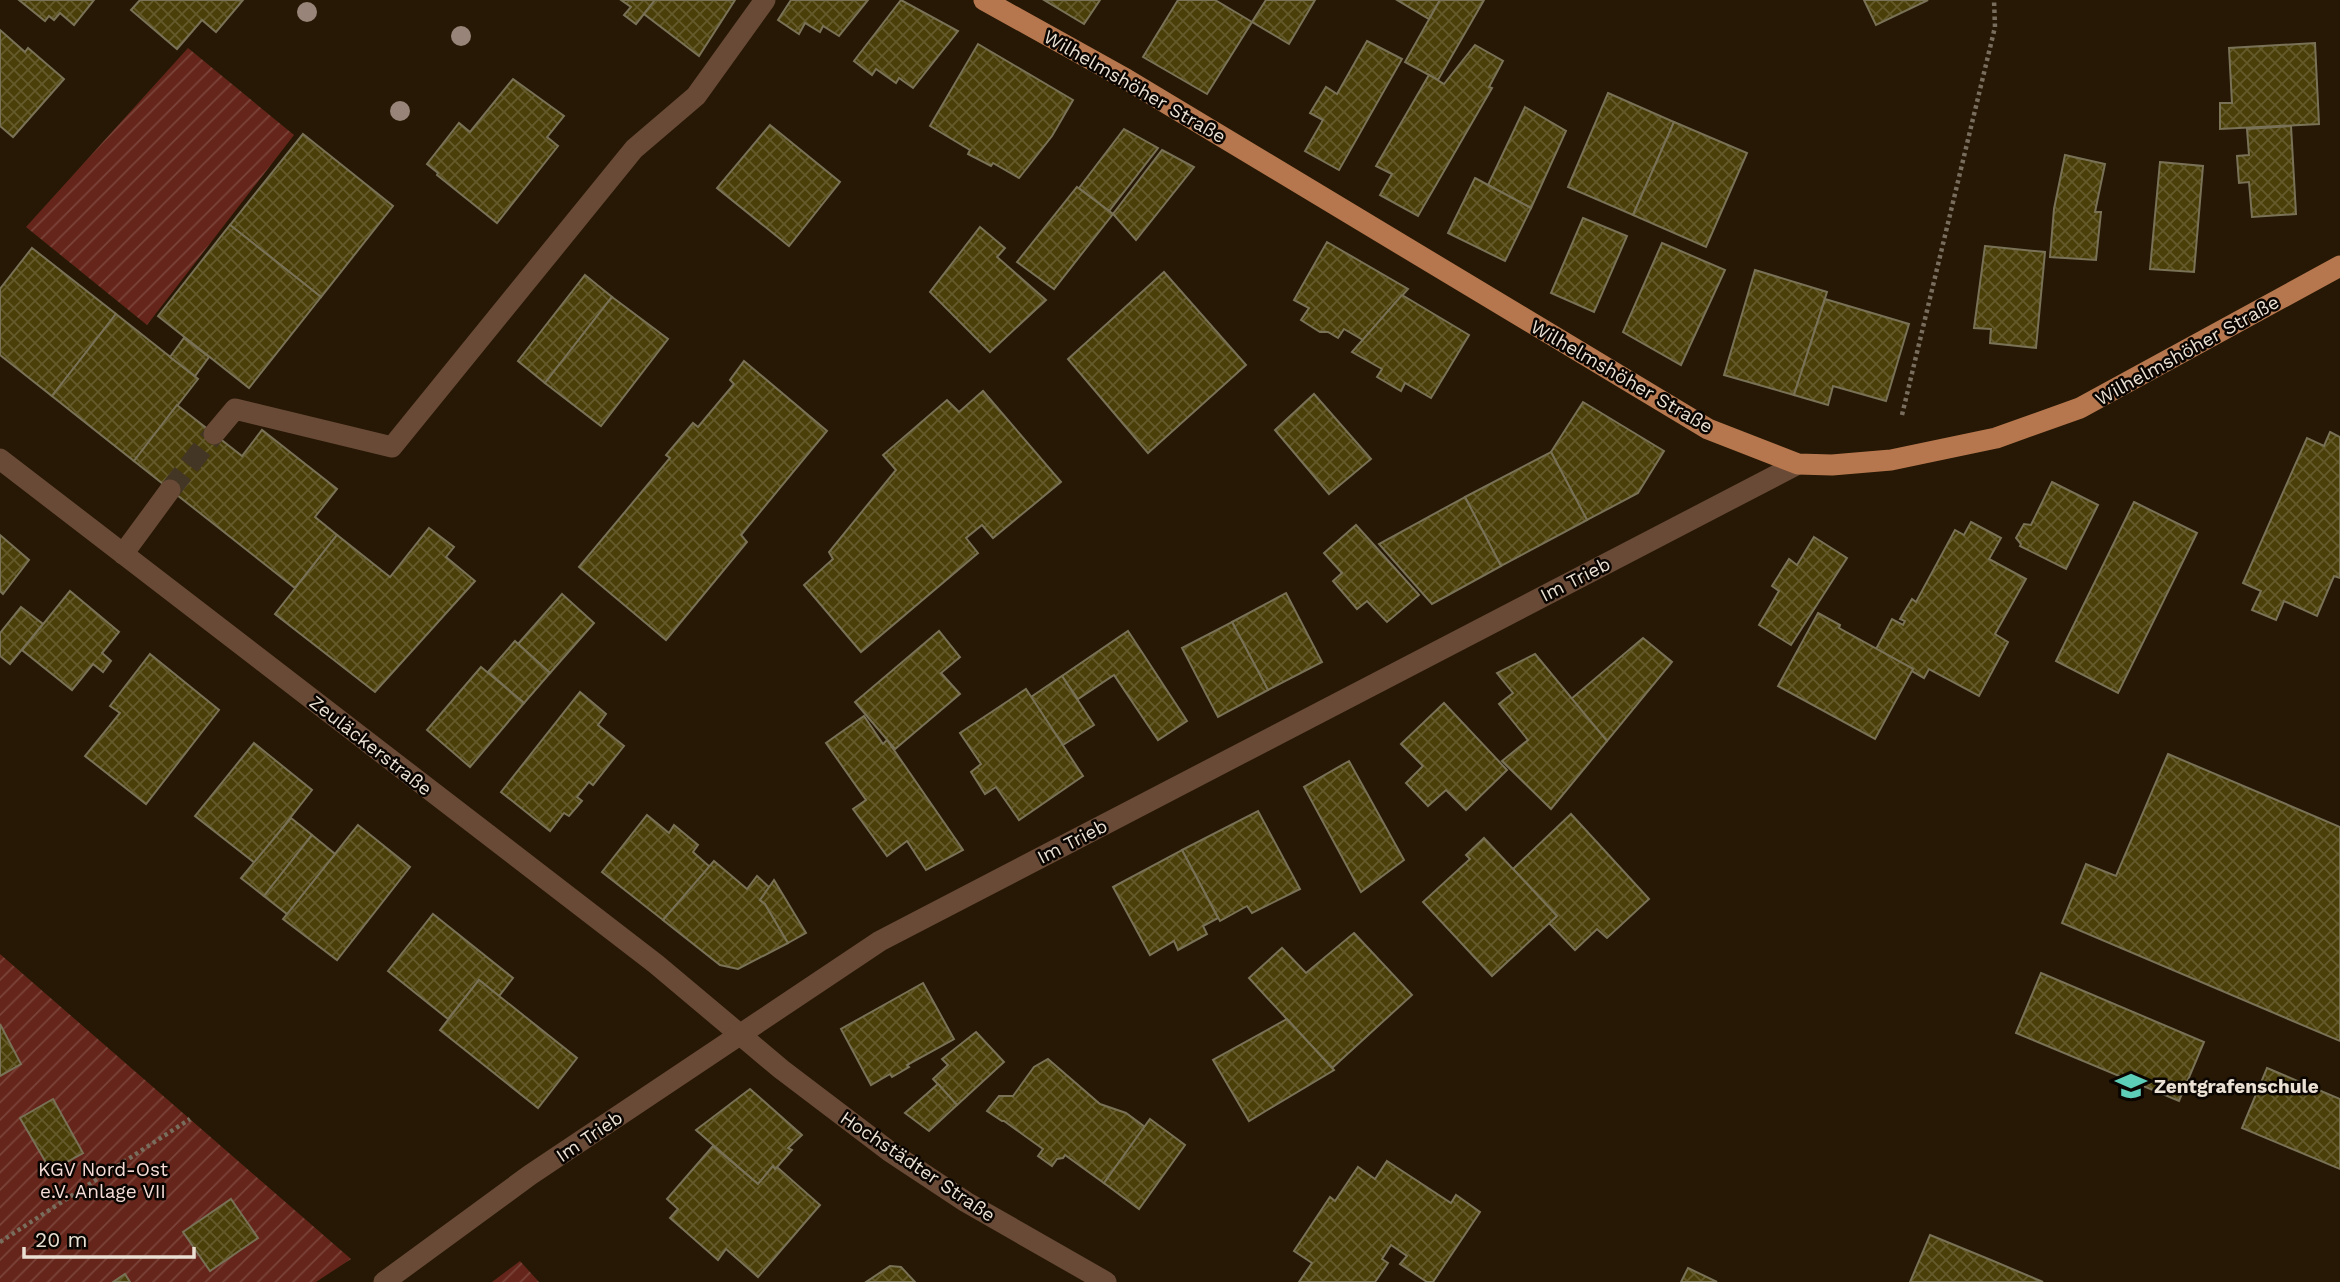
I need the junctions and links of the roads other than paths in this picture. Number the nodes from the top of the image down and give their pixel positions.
1 (765, 0) edge
2 (984, 0) edge
3 (2340, 266) edge
4 (214, 434) tunnel mouth
5 (0, 459) edge
6 (1798, 464) junction
7 (170, 490) tunnel mouth
8 (123, 554) junction
9 (740, 1034) junction
10 (384, 1282) edge
11 (1106, 1282) edge

1 - 4 street
2 - 6 main road, Wilhelmshöher Straße
3 - 6 main road, Wilhelmshöher Straße
5 - 8 street, Zeuläckerstraße
6 - 9 street, Im Trieb
7 - 8 street
8 - 9 street, Zeuläckerstraße
9 - 10 street, Im Trieb
9 - 11 street, Hochstädter Straße

